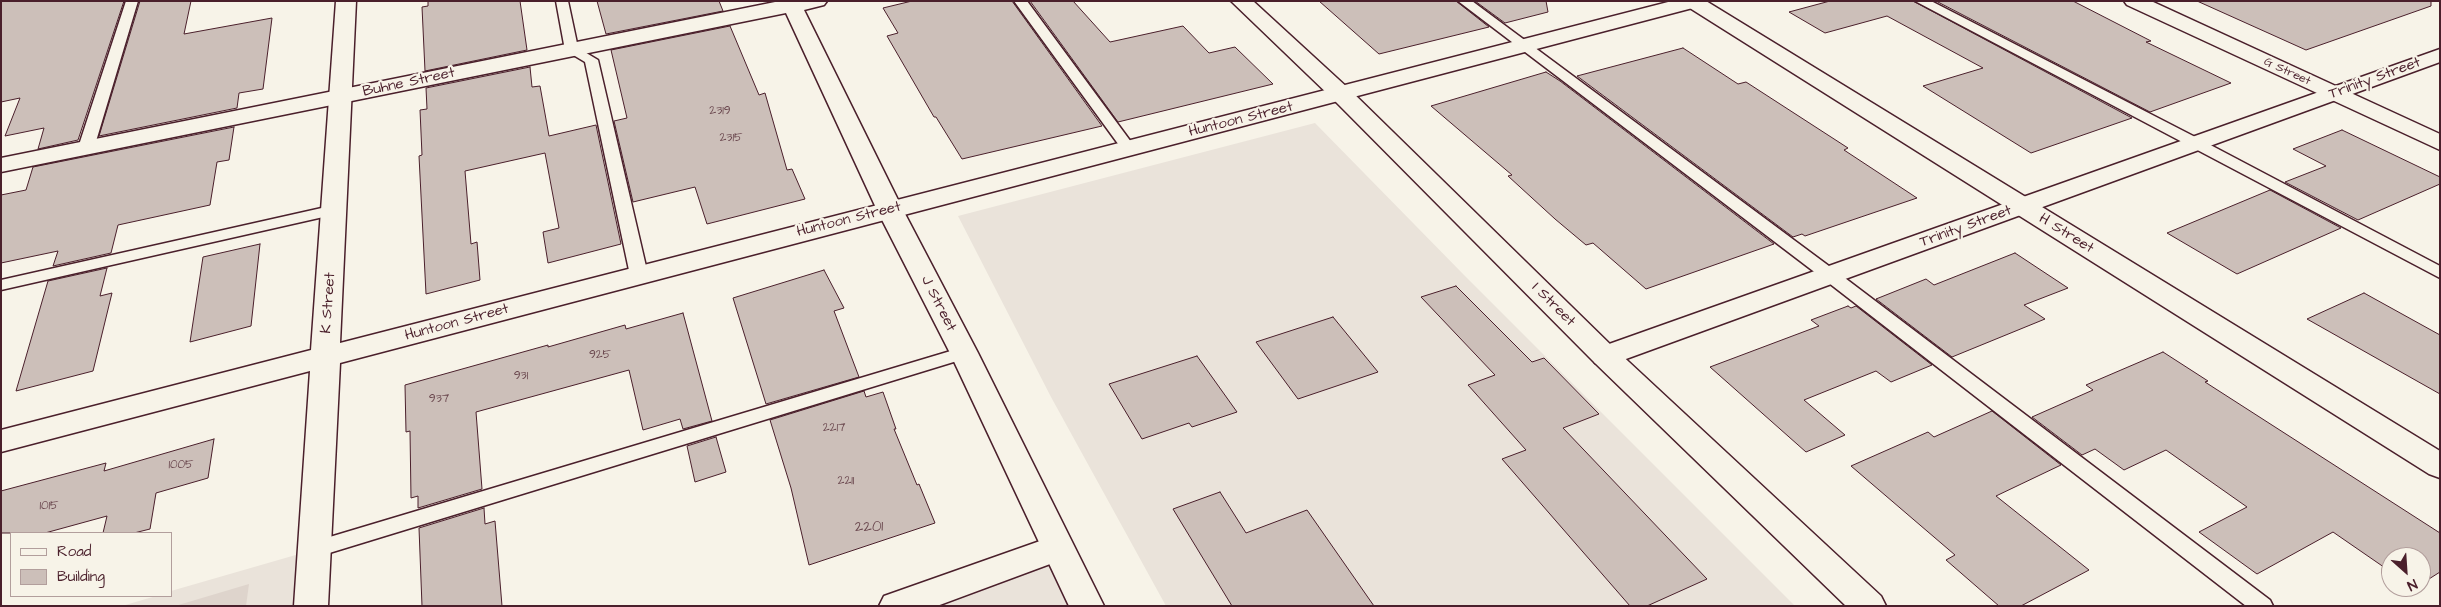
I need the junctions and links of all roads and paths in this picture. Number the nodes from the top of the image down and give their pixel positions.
1 (132, 1) edge
2 (346, 1) edge
3 (562, 1) edge
4 (1020, 1) edge
5 (1240, 1) edge
6 (1464, 1) edge
7 (1921, 1) edge
8 (2134, 1) edge
9 (1694, 2) edge
10 (800, 3) edge
11 (1523, 47) junction
12 (572, 50) junction
13 (2440, 55) edge
14 (1341, 94) junction
15 (2334, 94) junction
16 (340, 98) junction
17 (2196, 143) junction
18 (2440, 143) edge
19 (86, 148) junction
20 (1130, 148) junction
21 (1, 165) edge
22 (2022, 206) junction
23 (334, 210) junction
24 (890, 210) junction
25 (2440, 273) edge
26 (638, 275) junction
27 (1831, 276) junction
28 (1, 285) edge
29 (964, 353) junction
30 (1605, 356) junction
31 (325, 357) junction
32 (1, 441) edge
33 (2440, 466) edge
34 (1057, 548) junction
35 (313, 550) junction
36 (311, 606) edge
37 (896, 606) edge
38 (1087, 606) edge
39 (1869, 606) edge
40 (2262, 606) edge

1 - 19 lane
2 - 16 street, K Street
3 - 12 lane
4 - 20 lane
5 - 14 street, I Street
6 - 11 lane
7 - 17 lane
8 - 15 street, G Street
9 - 11 street, Huntoon Street
9 - 22 street, H Street
10 - 12 street, Buhne Street
10 - 24 street, J Street
11 - 14 street, Huntoon Street
11 - 27 lane
12 - 16 street, Buhne Street
12 - 26 lane
13 - 15 street, Trinity Street
14 - 20 street, Huntoon Street
14 - 30 street, I Street
15 - 17 street, Trinity Street
15 - 18 street, G Street
16 - 19 street, Buhne Street
16 - 23 street, K Street
17 - 22 street, Trinity Street
17 - 25 lane
19 - 21 street, Buhne Street
20 - 24 street, Huntoon Street
22 - 27 street, Trinity Street
22 - 33 street, H Street
23 - 28 lane
23 - 31 street, K Street
24 - 26 street, Huntoon Street
24 - 29 street, J Street
26 - 31 street, Huntoon Street
27 - 30 street, Trinity Street
27 - 40 lane
29 - 34 street, J Street
29 - 35 lane
30 - 39 street, I Street
31 - 32 street, Huntoon Street
31 - 35 street, K Street
34 - 37 street
34 - 38 street, J Street
35 - 36 street, K Street

